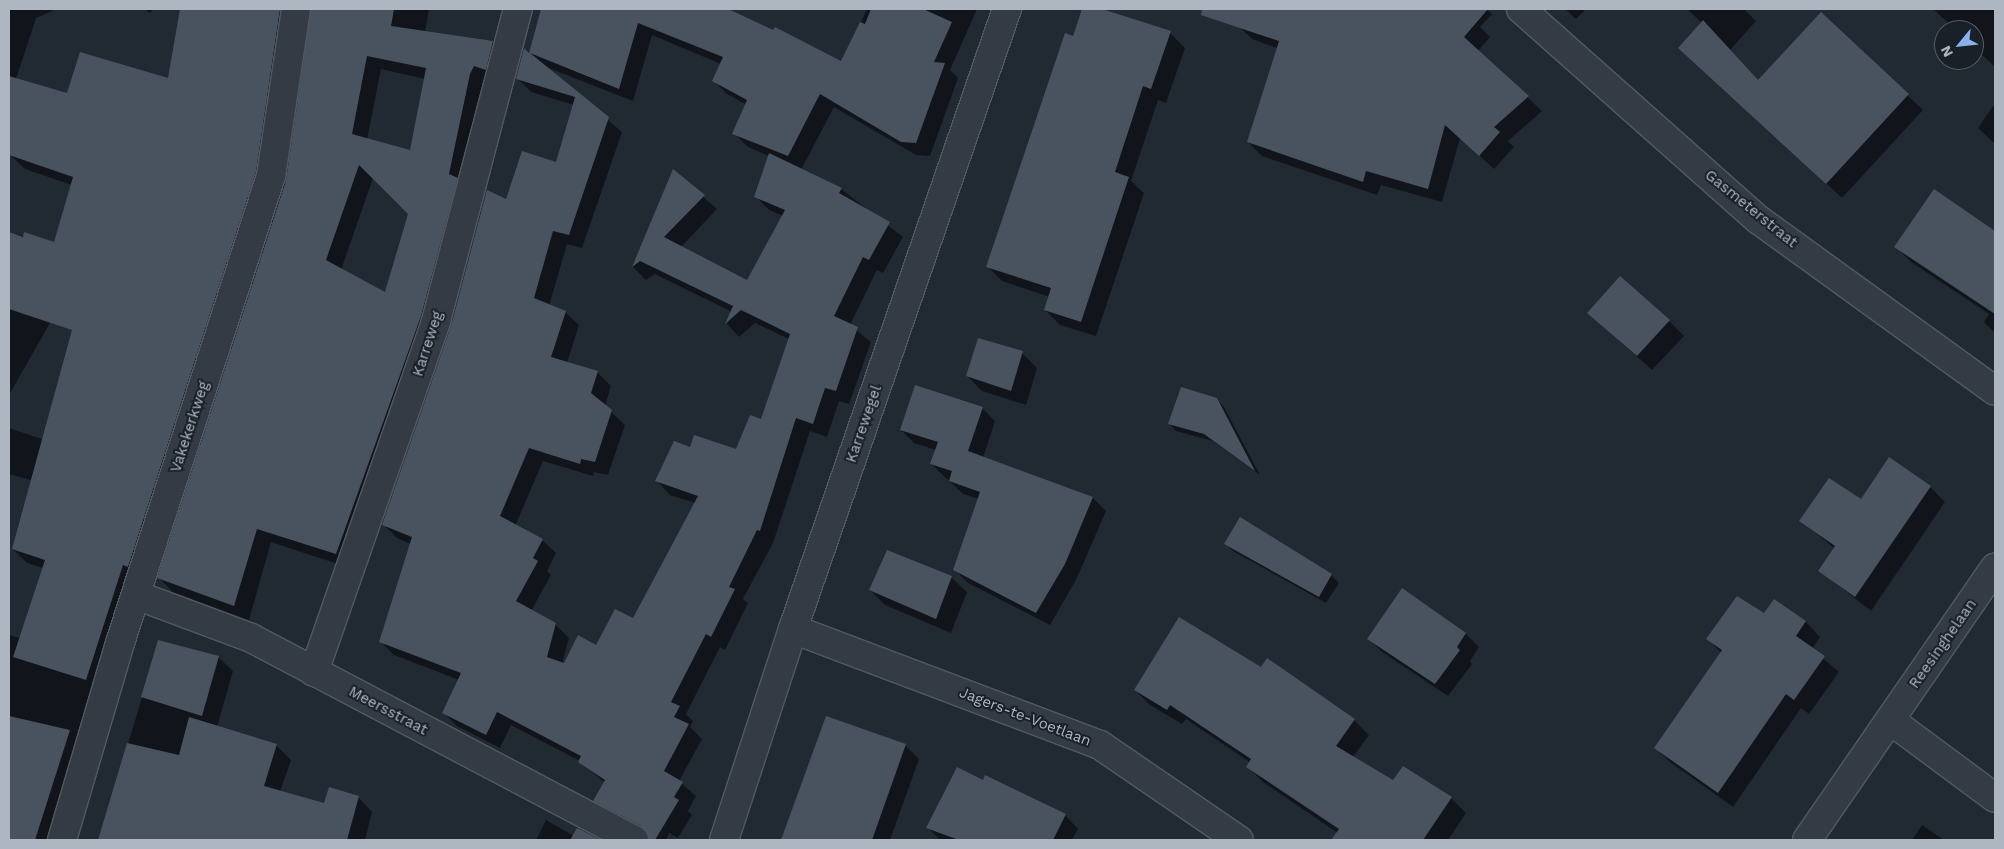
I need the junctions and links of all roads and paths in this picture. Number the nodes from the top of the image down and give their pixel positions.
1 (296, 9) edge
2 (518, 9) edge
3 (1007, 9) edge
4 (1521, 9) edge
5 (1995, 390) edge
6 (1995, 567) edge
7 (136, 595) junction
8 (793, 629) junction
9 (314, 672) junction
10 (1890, 720) junction
11 (1995, 798) edge
12 (62, 840) edge
13 (634, 840) edge
14 (724, 840) edge
15 (1239, 840) edge
16 (1807, 840) edge

1 - 7 street, Vakekerkweg
2 - 9 street, Karreweg
3 - 8 street, Karrewegel
4 - 5 street, Gasmeterstraat
6 - 10 street, Reesinghelaan
7 - 9 street, Meersstraat
7 - 12 street, Vakekerkweg
8 - 14 street, Karrewegel
8 - 15 street, Jagers-te-Voetlaan
9 - 13 street, Meersstraat
10 - 11 street
10 - 16 street, Reesinghelaan

